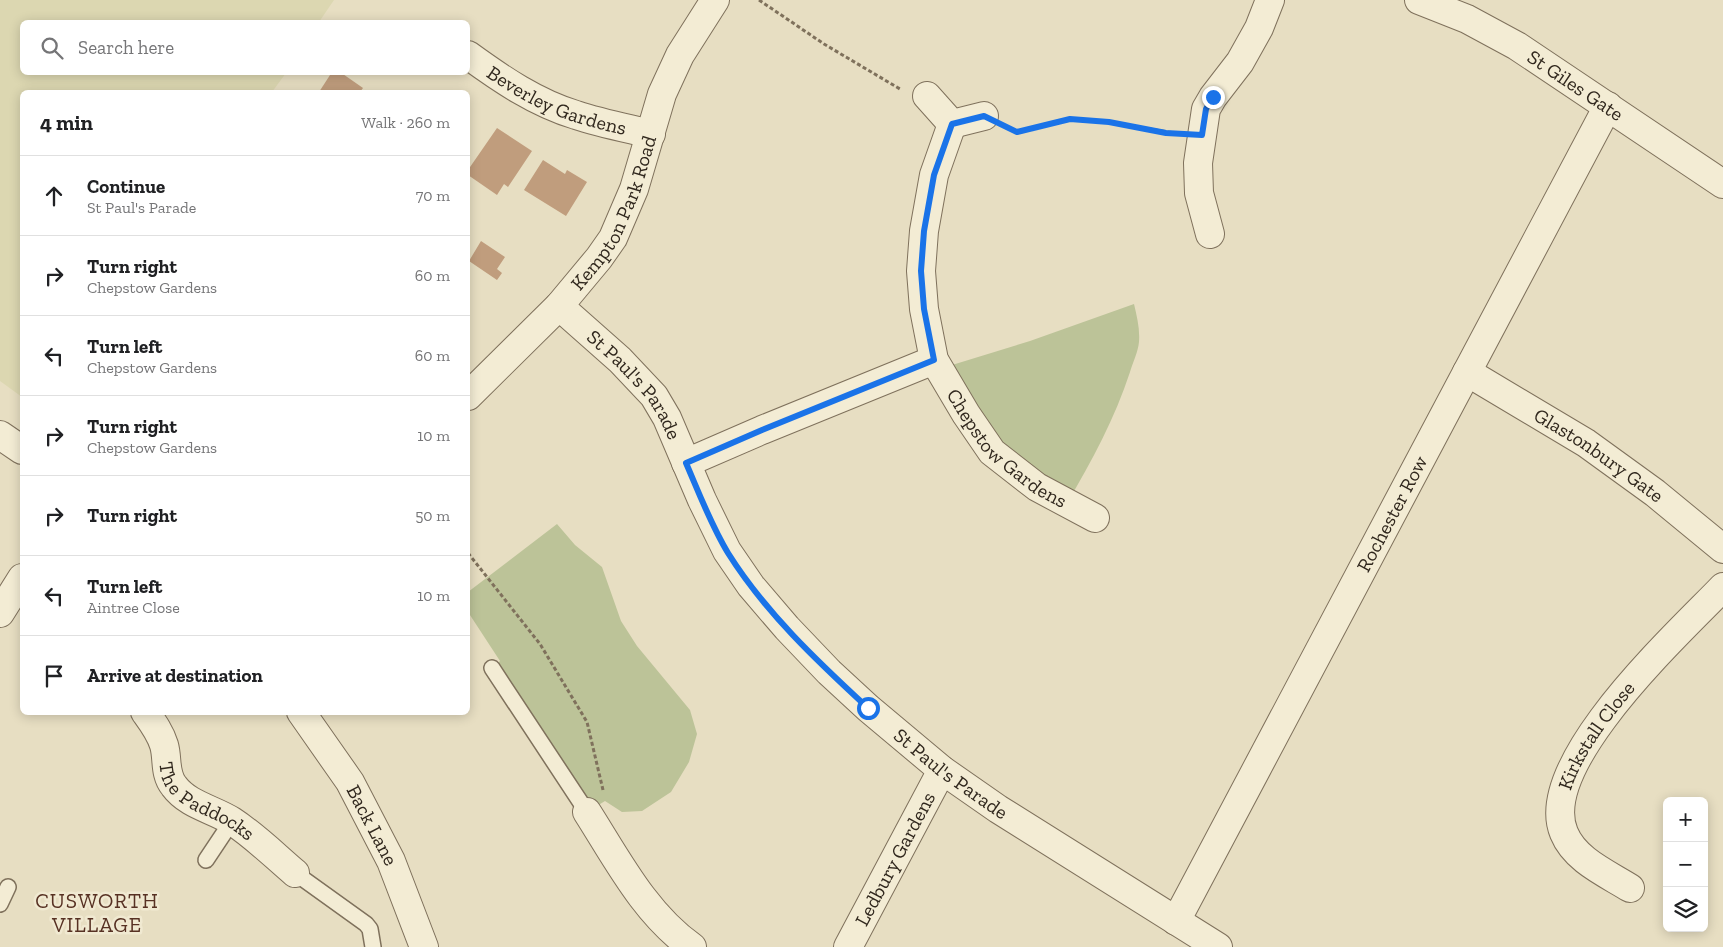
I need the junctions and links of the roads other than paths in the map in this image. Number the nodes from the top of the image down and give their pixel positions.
1 (715, 0) edge
2 (1270, 0) edge
3 (1419, 0) edge
4 (470, 57) edge
5 (928, 96) road end
6 (1608, 106) junction
7 (984, 116) road end
8 (952, 124) junction
9 (651, 134) junction
10 (1722, 183) edge
11 (1210, 234) dead end
12 (559, 306) junction
13 (934, 360) junction
14 (1467, 372) junction
15 (470, 394) edge
16 (0, 435) edge
17 (20, 449) edge
18 (686, 463) junction
19 (1095, 518) dead end
20 (1723, 549) edge
21 (20, 582) edge
22 (1723, 587) edge
23 (0, 613) edge
24 (492, 668) dead end
25 (146, 715) edge
26 (303, 715) edge
27 (942, 770) junction
28 (587, 812) joint
29 (232, 821) junction
30 (206, 860) dead end
31 (295, 873) joint
32 (8, 887) dead end
33 (1635, 891) dead end
34 (0, 904) edge
35 (1176, 921) junction
36 (373, 947) edge
37 (424, 947) edge
38 (692, 947) edge
39 (848, 947) edge
40 (1218, 947) edge

1 - 9 street, Kempton Park Road
2 - 11 street
3 - 6 street, St Giles Gate
4 - 9 street, Beverley Gardens
5 - 8 street
6 - 10 street, St Giles Gate
6 - 14 street, Rochester Row
7 - 8 street
8 - 13 street, Chepstow Gardens
9 - 12 street, Kempton Park Road
12 - 15 street, Kempton Park Road
12 - 18 street, St Paul's Parade
13 - 18 street
13 - 19 street, Chepstow Gardens
14 - 20 street, Glastonbury Gate
14 - 35 street, Rochester Row
16 - 17 street
18 - 27 street, St Paul's Parade
21 - 23 street
22 - 33 street, Kirkstall Close
24 - 28 lane
25 - 29 street, The Paddocks
26 - 37 street, Back Lane
27 - 35 street, St Paul's Parade
27 - 39 street, Ledbury Gardens
28 - 38 street
29 - 30 lane
29 - 31 street, The Paddocks
31 - 36 lane
32 - 34 lane
35 - 40 street, St Paul's Parade

